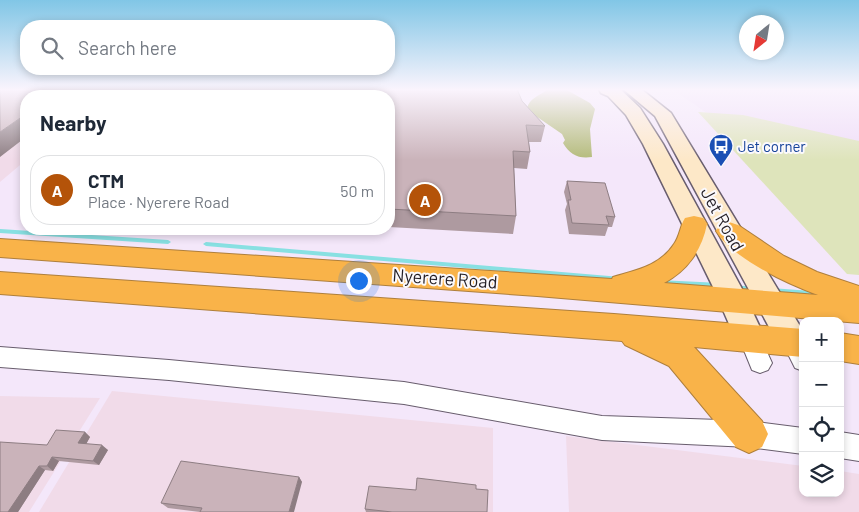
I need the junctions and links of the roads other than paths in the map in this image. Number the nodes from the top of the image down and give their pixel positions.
1 (635, 113) edge
2 (662, 113) edge
3 (694, 224) junction
4 (730, 231) junction
5 (0, 248) edge
6 (0, 283) edge
7 (589, 288) junction
8 (859, 298) edge
9 (732, 299) junction
10 (771, 303) junction
11 (859, 312) edge
12 (614, 327) junction
13 (799, 347) edge
14 (844, 348) edge
15 (799, 349) edge
16 (755, 350) junction
17 (859, 350) edge
18 (0, 358) edge
19 (749, 434) junction
20 (799, 440) edge

1 - 3 main road, Jet Road
2 - 4 main road, Jet Road
3 - 7 highway
3 - 9 main road, Jet Road
4 - 8 highway
4 - 10 main road, Jet Road
5 - 7 highway, Nyerere Road
6 - 12 highway, Nyerere Road
7 - 9 highway, Nyerere Road
9 - 10 highway, Nyerere Road
9 - 16 main road, Jet Road
10 - 11 highway, Nyerere Road
10 - 13 main road, Jet Road
12 - 16 highway, Nyerere Road
12 - 19 highway
14 - 17 highway
15 - 16 highway, Nyerere Road
18 - 19 street
19 - 20 street

